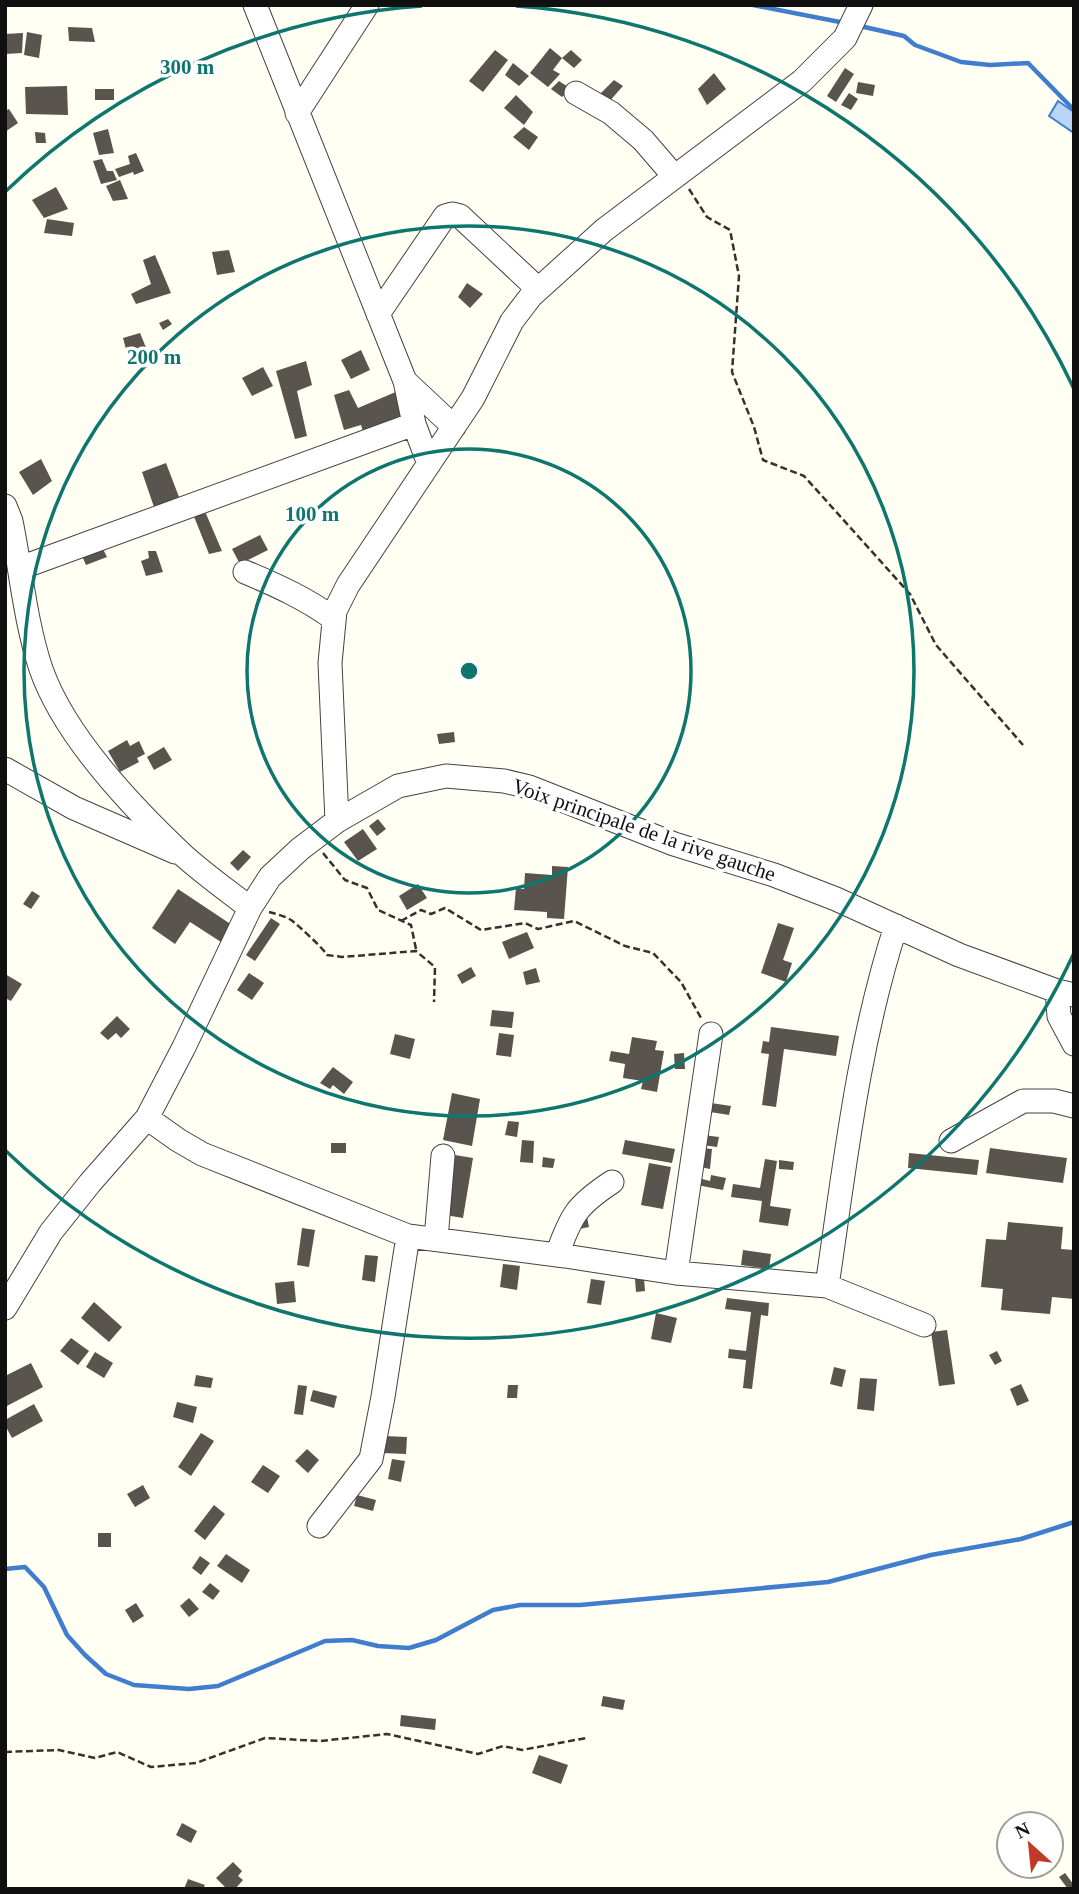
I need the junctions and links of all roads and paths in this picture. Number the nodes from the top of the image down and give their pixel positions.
1 (255, 5) edge
2 (367, 5) edge
3 (861, 5) edge
4 (576, 93) dead end
5 (298, 113) junction
6 (674, 176) junction
7 (538, 289) junction
8 (377, 314) junction
9 (405, 381) junction
10 (414, 424) junction
11 (454, 427) junction
12 (429, 464) junction
13 (5, 506) edge
14 (20, 568) junction
15 (245, 572) dead end
16 (334, 619) junction
17 (1023, 745) dead end
18 (5, 769) edge
19 (337, 821) junction
20 (323, 852) dead end
21 (184, 856) junction
22 (250, 908) junction
23 (401, 921) junction
24 (896, 926) junction
25 (416, 951) junction
26 (1065, 993) edge
27 (434, 1002) dead end
28 (711, 1034) joint
29 (1074, 1044) edge
30 (1074, 1106) edge
31 (147, 1118) junction
32 (951, 1141) dead end
33 (443, 1156) dead end
34 (612, 1182) dead end
35 (408, 1236) junction
36 (436, 1239) junction
37 (557, 1255) junction
38 (676, 1273) junction
39 (827, 1286) junction
40 (5, 1308) edge
41 (924, 1325) dead end
42 (319, 1526) dead end
43 (586, 1738) dead end
44 (5, 1752) edge

1 - 5 street
2 - 5 street
3 - 6 street
4 - 6 street
5 - 8 street
6 - 7 street
6 - 17 path
7 - 8 street
7 - 11 street
8 - 9 street
9 - 10 street
9 - 11 street
10 - 12 street
10 - 14 street
11 - 12 street
12 - 16 street
13 - 14 street
14 - 21 street
15 - 16 street
16 - 19 street
18 - 21 street
19 - 22 street, Voix principale de la rive gauche
19 - 24 street, Voix principale de la rive gauche
20 - 23 path
21 - 22 street
22 - 25 path
22 - 31 street, Voix principale de la rive gauche
23 - 25 path
23 - 28 path
24 - 26 street, Voix principale de la rive gauche
24 - 39 street
25 - 27 path
26 - 29 street
28 - 38 street
30 - 32 street
31 - 35 street
31 - 40 street, Voix principale de la rive gauche
33 - 36 street
34 - 37 street
35 - 36 street
35 - 42 street
36 - 37 street
37 - 38 street
38 - 39 street
39 - 41 street
43 - 44 path

